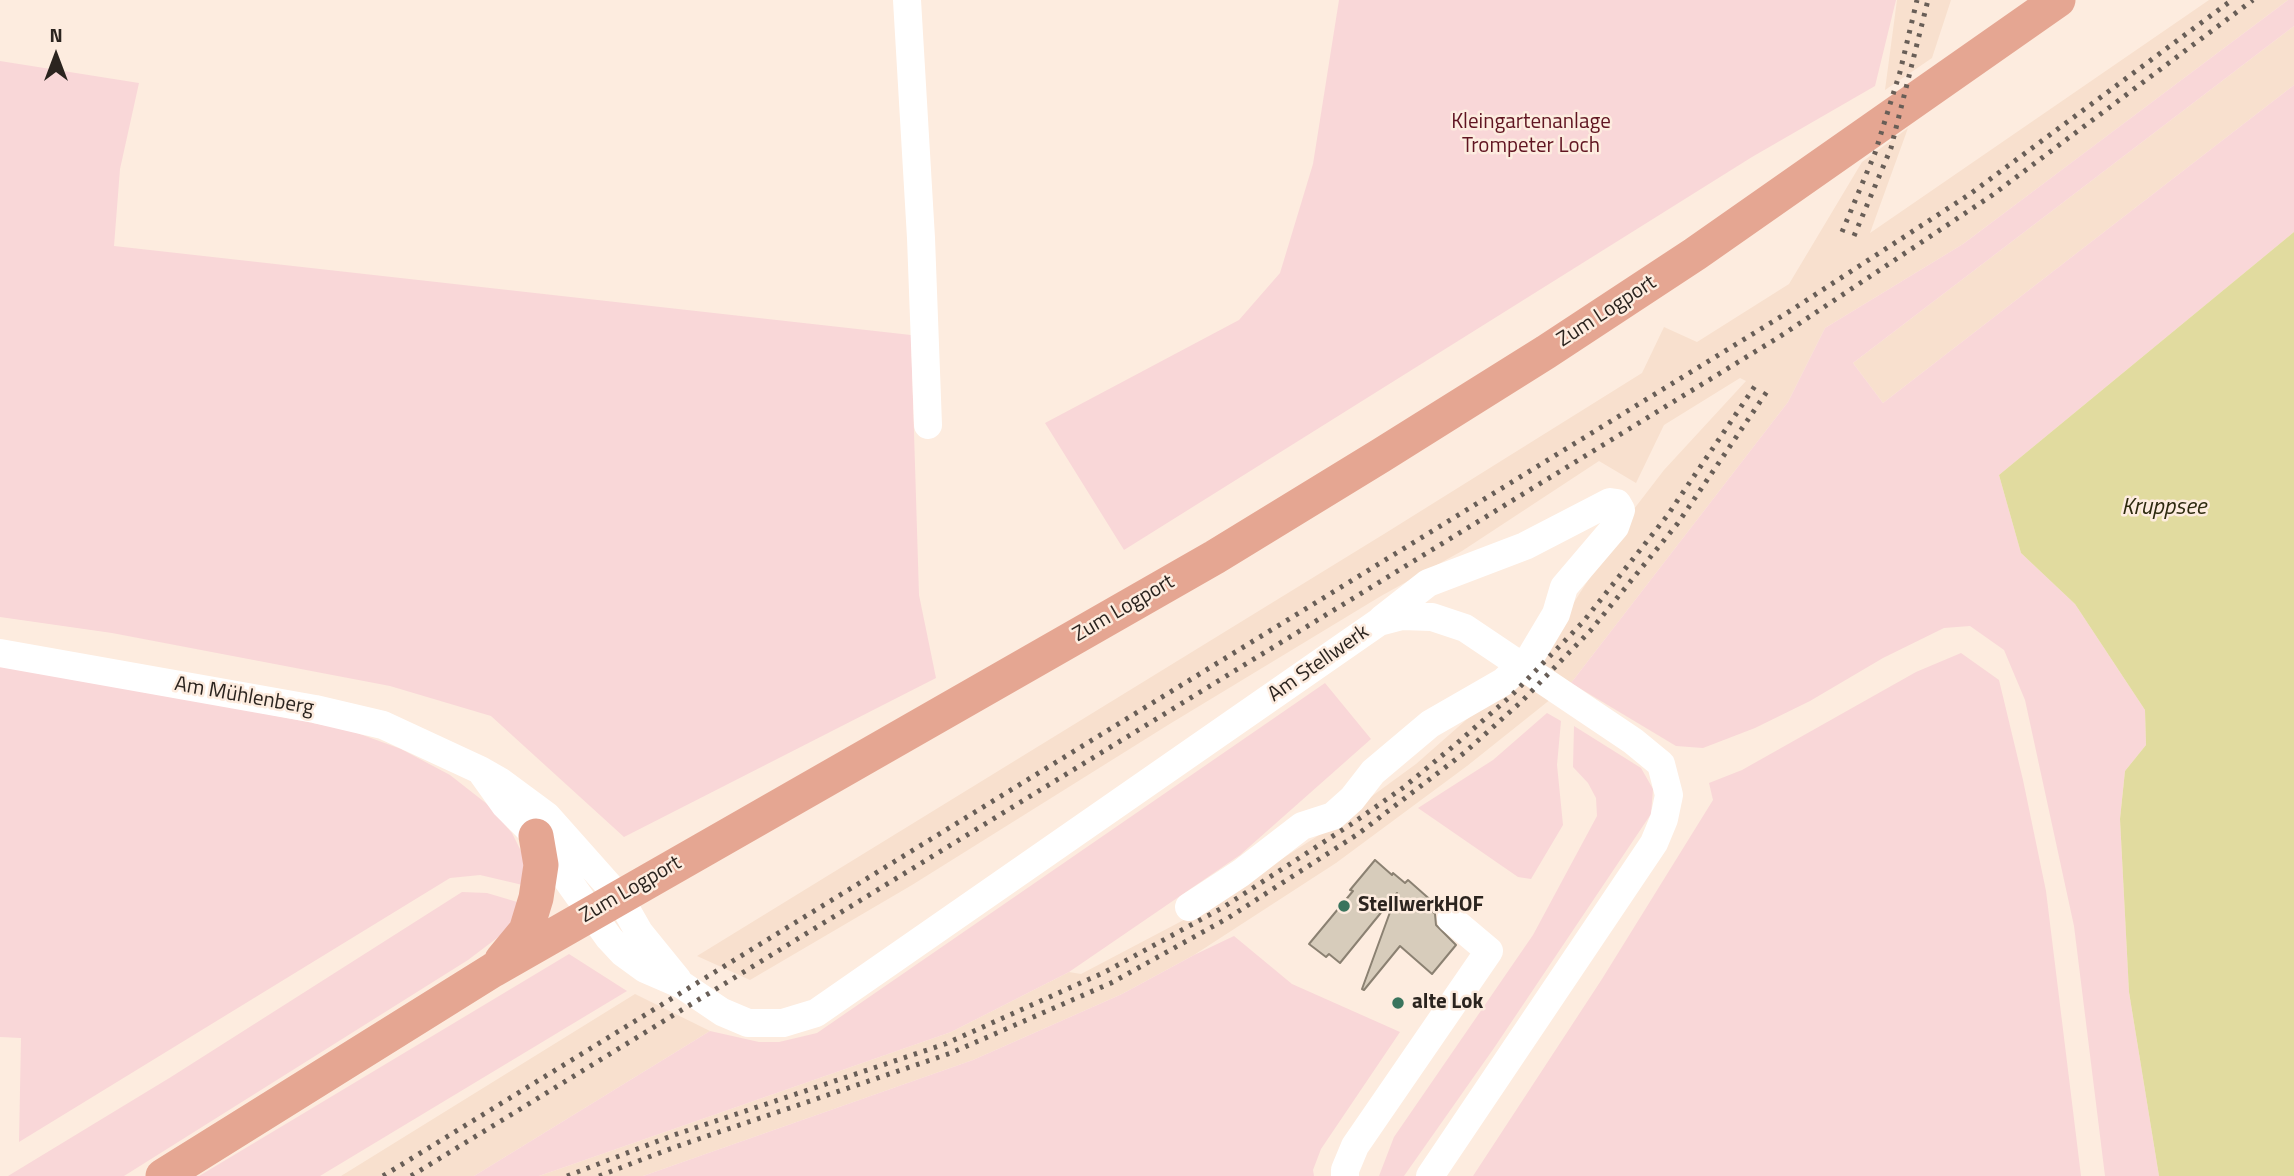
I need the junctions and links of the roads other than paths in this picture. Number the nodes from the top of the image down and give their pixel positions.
1 (907, 0) edge
2 (2058, 0) edge
3 (928, 425) dead end
4 (1379, 622) junction
5 (0, 653) edge
6 (480, 770) junction
7 (536, 836) junction
8 (606, 905) junction
9 (1189, 907) dead end
10 (1451, 919) dead end
11 (493, 970) junction
12 (163, 1176) edge
13 (1345, 1176) edge
14 (1430, 1176) edge

1 - 3 street
2 - 8 main road, Zum Logport
4 - 8 street, Am Stellwerk
4 - 9 street
4 - 14 street, Am Stellwerk
5 - 6 street, Am Mühlenberg
6 - 7 street, Am Mühlenberg
6 - 8 street, Am Mühlenberg
7 - 8 street, Am Mühlenberg
7 - 11 main road
8 - 11 main road, Zum Logport
10 - 13 street
11 - 12 main road, Zum Logport

